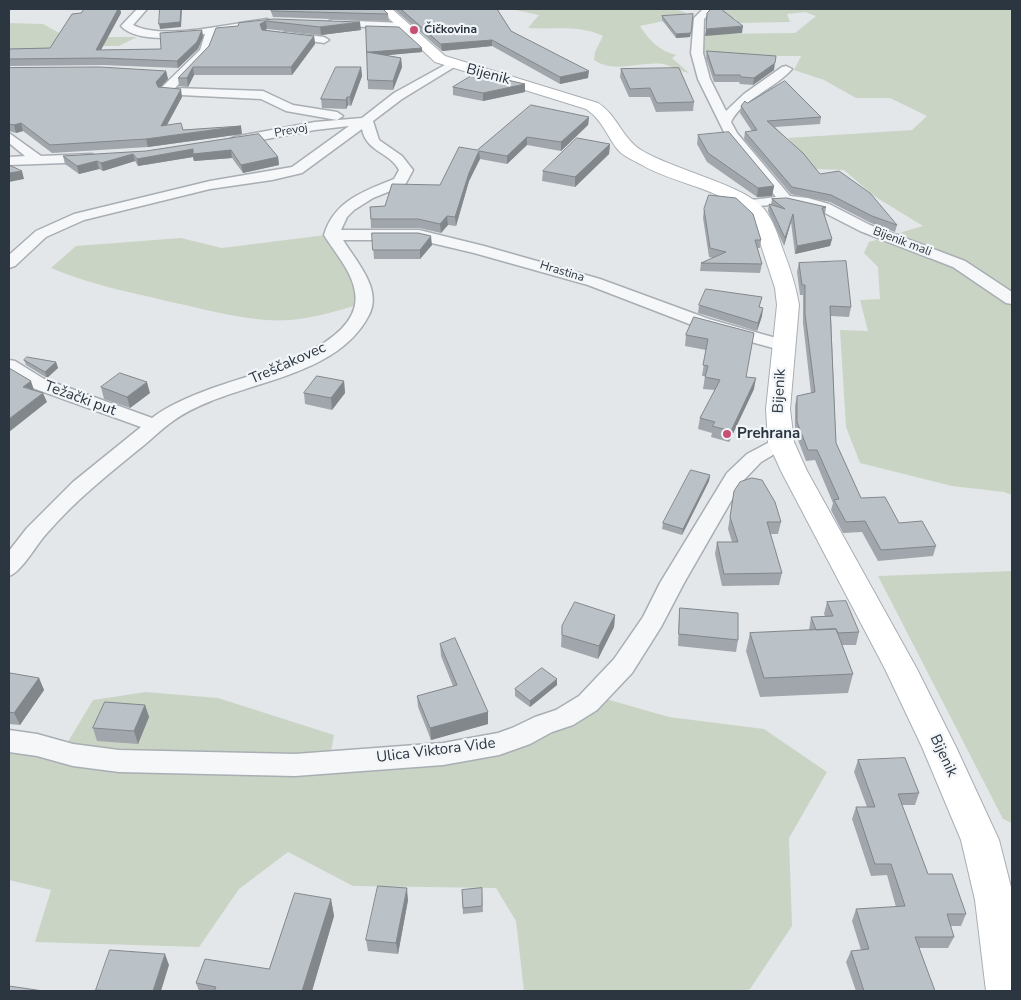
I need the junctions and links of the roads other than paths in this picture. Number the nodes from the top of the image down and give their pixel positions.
1 (142, 9) edge
2 (385, 9) edge
3 (709, 9) edge
4 (281, 22) edge
5 (323, 23) edge
6 (402, 26) junction
7 (212, 29) junction
8 (324, 40) dead end
9 (452, 64) junction
10 (786, 69) dead end
11 (162, 73) edge
12 (181, 74) junction
13 (365, 121) junction
14 (725, 122) junction
15 (9, 137) edge
16 (218, 144) edge
17 (105, 157) edge
18 (38, 160) junction
19 (9, 161) edge
20 (786, 200) junction
21 (748, 204) junction
22 (332, 235) junction
23 (9, 263) edge
24 (1012, 299) edge
25 (784, 346) junction
26 (9, 365) edge
27 (155, 426) junction
28 (781, 442) junction
29 (9, 568) edge
30 (9, 741) edge
31 (1007, 991) edge

1 - 7 street
2 - 6 main road, Bijenik
3 - 14 street
4 - 7 street
5 - 6 street
6 - 9 main road, Bijenik
7 - 8 street
7 - 12 street
9 - 13 street
9 - 21 main road, Bijenik
10 - 14 street
11 - 12 street
12 - 13 street, Prevoj
13 - 16 street, Prevoj
13 - 22 street
13 - 23 street
14 - 20 street
15 - 18 street
17 - 18 street
18 - 19 street
20 - 21 street, Bijenik mali
20 - 24 street, Bijenik mali
21 - 25 main road, Bijenik
22 - 25 street, Hrastina
22 - 27 street, Treščakovec
25 - 28 main road, Bijenik
26 - 27 street, Težački put
27 - 29 street, Treščakovec
28 - 30 street, Ulica Viktora Vide
28 - 31 main road, Bijenik

